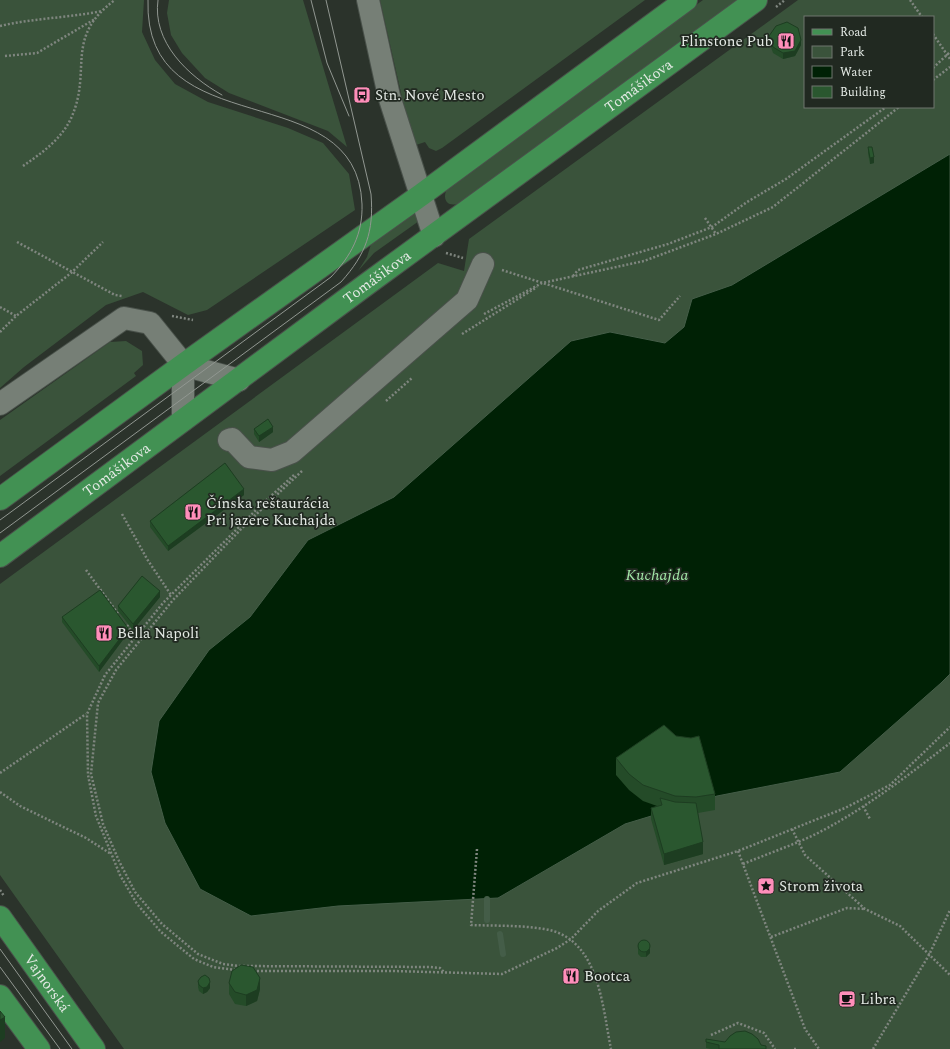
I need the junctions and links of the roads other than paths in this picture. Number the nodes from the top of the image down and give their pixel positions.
1 (368, 0) edge
2 (686, 0) edge
3 (756, 0) edge
4 (421, 195) junction
5 (438, 244) junction
6 (483, 264) road end
7 (183, 365) junction
8 (239, 380) junction
9 (0, 404) edge
10 (183, 420) junction
11 (229, 440) dead end
12 (0, 499) edge
13 (0, 556) edge
14 (0, 918) edge
15 (0, 996) edge
16 (39, 1049) edge
17 (94, 1049) edge

1 - 4 lane
2 - 4 main road
3 - 5 main road, Tomášikova
4 - 5 lane
4 - 7 main road
5 - 8 main road, Tomášikova
6 - 11 lane
7 - 8 lane
7 - 9 lane
7 - 10 lane
7 - 12 main road
8 - 10 main road, Tomášikova
10 - 13 main road, Tomášikova
14 - 17 main road, Vajnorská
15 - 16 main road

